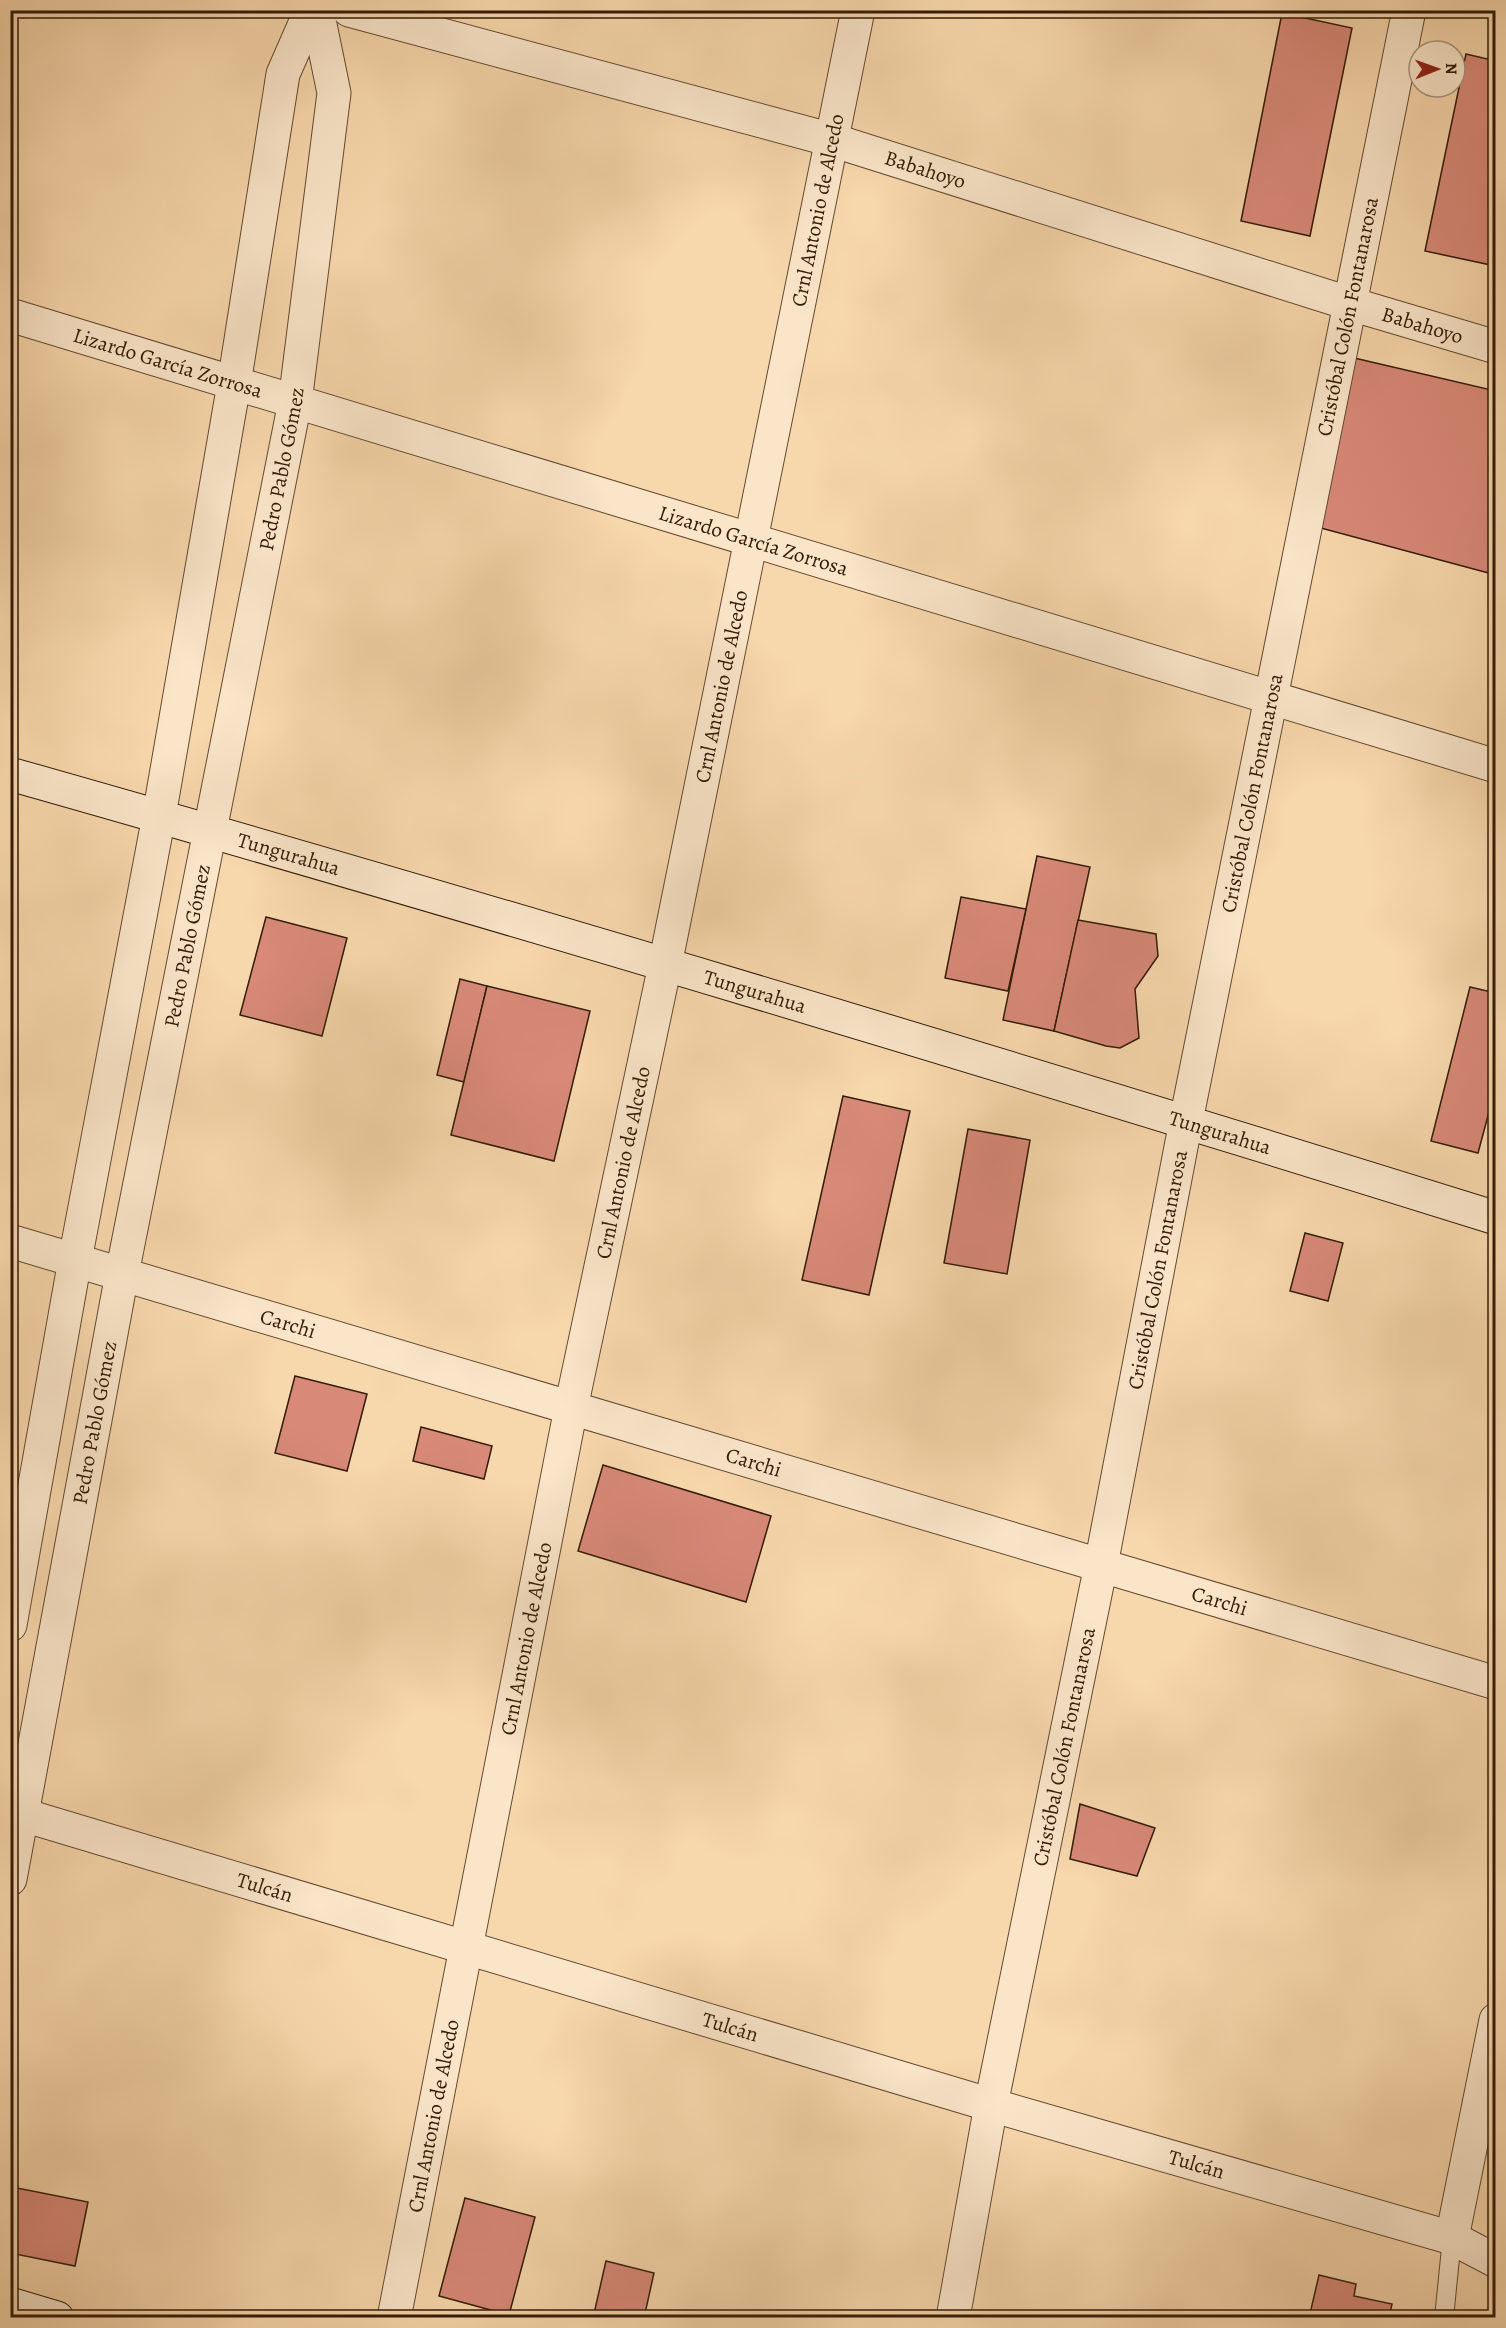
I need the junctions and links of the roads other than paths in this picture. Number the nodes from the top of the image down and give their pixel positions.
1 (311, 10) edge
2 (317, 10) edge
3 (349, 10) edge
4 (858, 10) edge
5 (1409, 10) edge
6 (831, 140) junction
7 (1351, 304) junction
8 (10, 315) edge
9 (1496, 347) edge
10 (234, 384) junction
11 (295, 402) junction
12 (750, 540) junction
13 (1271, 699) junction
14 (1496, 766) edge
15 (10, 774) edge
16 (159, 816) junction
17 (209, 830) junction
18 (665, 965) junction
19 (1186, 1121) junction
20 (1496, 1218) edge
21 (10, 1240) edge
22 (75, 1260) junction
23 (122, 1274) junction
24 (571, 1408) junction
25 (1101, 1565) junction
26 (10, 1625) edge
27 (1496, 1683) edge
28 (16, 1813) edge
29 (10, 1879) edge
30 (468, 1947) junction
31 (1496, 2020) edge
32 (991, 2105) junction
33 (1452, 2238) junction
34 (1496, 2240) edge
35 (1496, 2252) edge
36 (1496, 2261) edge
37 (10, 2304) edge
38 (57, 2318) edge
39 (394, 2318) edge
40 (953, 2318) edge
41 (1444, 2318) edge

1 - 10 street
2 - 11 street, Pedro Pablo Gómez
3 - 6 street, Babahoyo
4 - 6 street, Crnl Antonio de Alcedo
5 - 7 street, Cristóbal Colón Fontanarosa
6 - 7 street, Babahoyo
6 - 12 street, Crnl Antonio de Alcedo
7 - 9 street, Babahoyo
7 - 13 street, Cristóbal Colón Fontanarosa
8 - 10 street, Lizardo García Zorrosa
10 - 11 street, Lizardo García Zorrosa
10 - 16 street
11 - 12 street, Lizardo García Zorrosa
11 - 17 street, Pedro Pablo Gómez
12 - 13 street, Lizardo García Zorrosa
12 - 18 street, Crnl Antonio de Alcedo
13 - 14 street, Lizardo García Zorrosa
13 - 19 street, Cristóbal Colón Fontanarosa
15 - 16 street, Tungurahua
16 - 17 street, Tungurahua
16 - 22 street
17 - 18 street, Tungurahua
17 - 23 street, Pedro Pablo Gómez
18 - 19 street, Tungurahua
18 - 24 street, Crnl Antonio de Alcedo
19 - 20 street, Tungurahua
19 - 25 street, Cristóbal Colón Fontanarosa
21 - 22 street, Carchi
22 - 23 street, Carchi
22 - 26 street
23 - 24 street, Carchi
23 - 28 street, Pedro Pablo Gómez
24 - 25 street, Carchi
24 - 30 street, Crnl Antonio de Alcedo
25 - 27 street, Carchi
25 - 32 street, Cristóbal Colón Fontanarosa
28 - 29 street, Pedro Pablo Gómez
28 - 30 street, Tulcán
30 - 32 street, Tulcán
30 - 39 street, Crnl Antonio de Alcedo
31 - 33 street
32 - 33 street, Tulcán
32 - 40 street, Cristóbal Colón Fontanarosa
33 - 34 street, Tulcán
33 - 35 lane
33 - 36 street, Tulcán
33 - 41 lane
37 - 38 street

